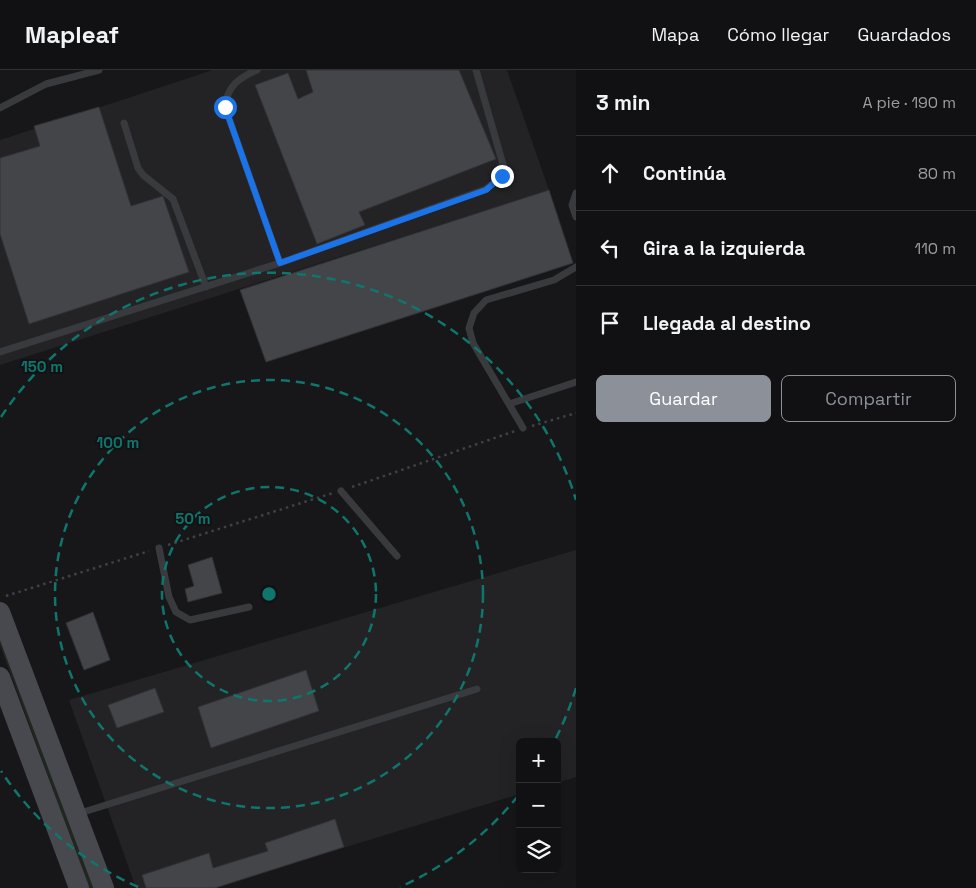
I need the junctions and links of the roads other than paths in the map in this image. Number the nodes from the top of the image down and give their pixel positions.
1 (99, 70) edge
2 (257, 70) edge
3 (476, 70) edge
4 (0, 108) edge
5 (124, 123) dead end
6 (576, 193) edge
7 (576, 216) edge
8 (280, 263) junction
9 (576, 267) edge
10 (206, 287) junction
11 (0, 352) edge
12 (576, 382) edge
13 (509, 404) junction
14 (523, 428) road end
15 (341, 491) road end
16 (159, 548) road end
17 (397, 556) dead end
18 (249, 607) dead end
19 (0, 612) edge
20 (0, 677) edge
21 (477, 689) dead end
22 (77, 814) junction
23 (79, 888) edge
24 (104, 888) edge

1 - 4 lane
2 - 8 lane
3 - 8 lane
5 - 10 lane
6 - 7 lane
8 - 10 lane
9 - 13 lane
10 - 11 lane
12 - 13 lane
13 - 14 lane
15 - 17 lane
16 - 18 lane
19 - 22 main road
20 - 23 main road
21 - 22 lane
22 - 24 main road

